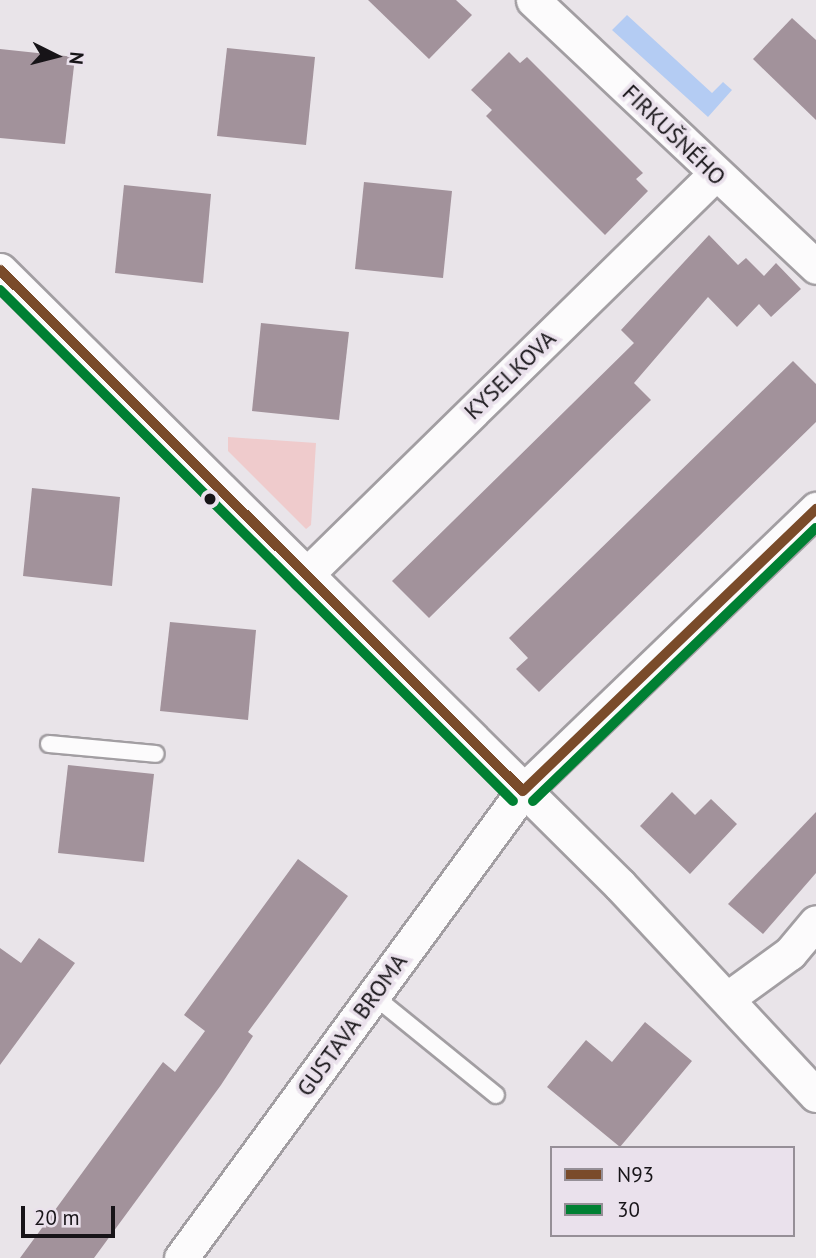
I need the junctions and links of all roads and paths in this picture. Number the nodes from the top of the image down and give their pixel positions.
1 (533, 0) edge
2 (715, 174) junction
3 (816, 267) edge
4 (0, 271) edge
5 (816, 509) edge
6 (306, 575) junction
7 (49, 744) dead end
8 (156, 754) dead end
9 (523, 791) junction
10 (816, 922) edge
11 (374, 996) junction
12 (728, 998) junction
13 (496, 1095) dead end
14 (816, 1096) edge
15 (181, 1258) edge

1 - 2 street, FIRKUŠNÉHO
2 - 3 street, FIRKUŠNÉHO
2 - 6 street, KYSELKOVA
4 - 6 street
5 - 9 street, GUSTAVA BROMA
6 - 9 street
7 - 8 lane
9 - 11 street, GUSTAVA BROMA
9 - 12 street
10 - 12 street
11 - 13 lane
11 - 15 street, GUSTAVA BROMA
12 - 14 street

